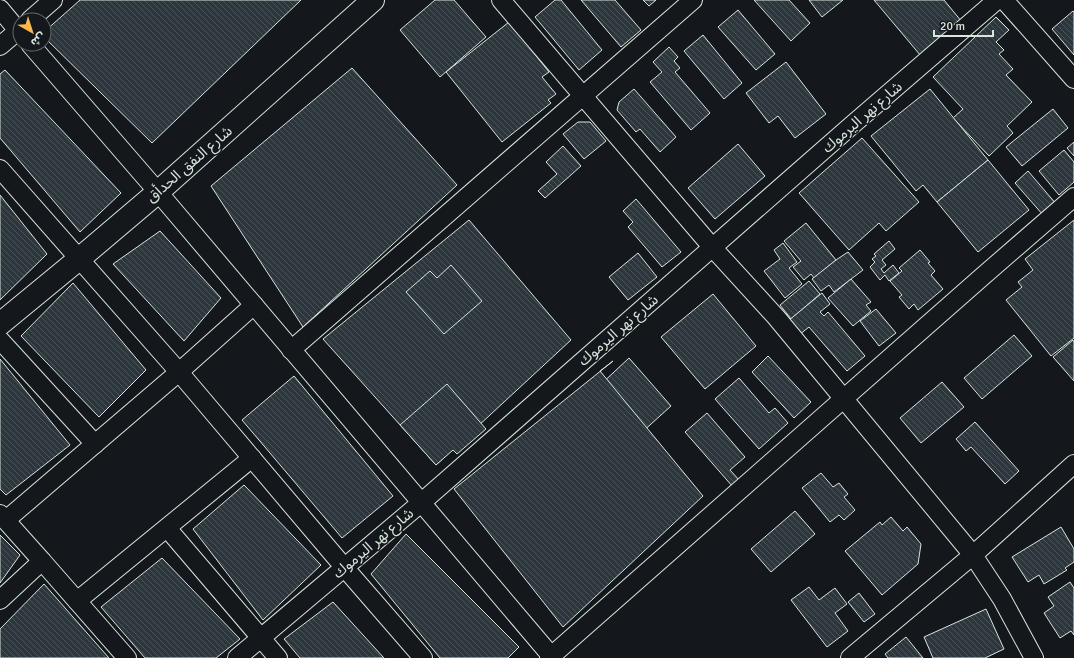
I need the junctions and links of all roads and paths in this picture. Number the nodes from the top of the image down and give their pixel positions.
1 (53, 0) edge
2 (373, 0) edge
3 (501, 0) edge
4 (693, 0) edge
5 (997, 0) edge
6 (1004, 0) edge
7 (0, 10) edge
8 (40, 12) edge
9 (12, 20) edge
10 (12, 36) edge
11 (0, 46) edge
12 (37, 52) edge
13 (1074, 79) edge
14 (583, 95) junction
15 (0, 169) edge
16 (158, 192) junction
17 (1074, 197) edge
18 (712, 247) junction
19 (79, 259) junction
20 (254, 305) junction
21 (0, 324) edge
22 (0, 340) edge
23 (291, 350) junction
24 (179, 372) junction
25 (844, 399) junction
26 (95, 444) junction
27 (252, 458) junction
28 (1074, 464) edge
29 (422, 502) junction
30 (3, 517) edge
31 (167, 528) junction
32 (973, 555) junction
33 (42, 561) junction
34 (344, 567) junction
35 (0, 600) edge
36 (77, 601) junction
37 (261, 638) junction
38 (551, 657) edge
39 (127, 658) edge
40 (237, 658) edge
41 (278, 658) edge
42 (422, 658) edge
43 (850, 658) edge
44 (1034, 658) edge

1 - 8 street
2 - 16 main road, شارع النفق الحدأق
3 - 14 street
4 - 14 street
5 - 18 street, شارع نهر اليرموك
6 - 13 street
7 - 9 street
10 - 11 street
12 - 16 street
14 - 18 street
14 - 23 street
15 - 19 street
16 - 19 main road, شارع النفق الحدأق
16 - 20 street
17 - 25 street
18 - 25 street
18 - 29 street, شارع نهر اليرموك
19 - 21 main road, شارع النفق الحدأق
19 - 24 street
20 - 23 street
20 - 24 street
22 - 26 street
23 - 29 street
24 - 26 street
24 - 27 street
25 - 32 street
25 - 38 street
26 - 30 street
27 - 31 street
27 - 34 street
28 - 32 street
29 - 34 street, شارع نهر اليرموك
29 - 38 street
30 - 33 street
31 - 36 street
31 - 37 street
32 - 43 street
32 - 44 street
33 - 35 street
33 - 36 street
34 - 37 street, شارع نهر اليرموك
34 - 42 street
36 - 39 street
37 - 40 street, شارع نهر اليرموك
37 - 41 street

